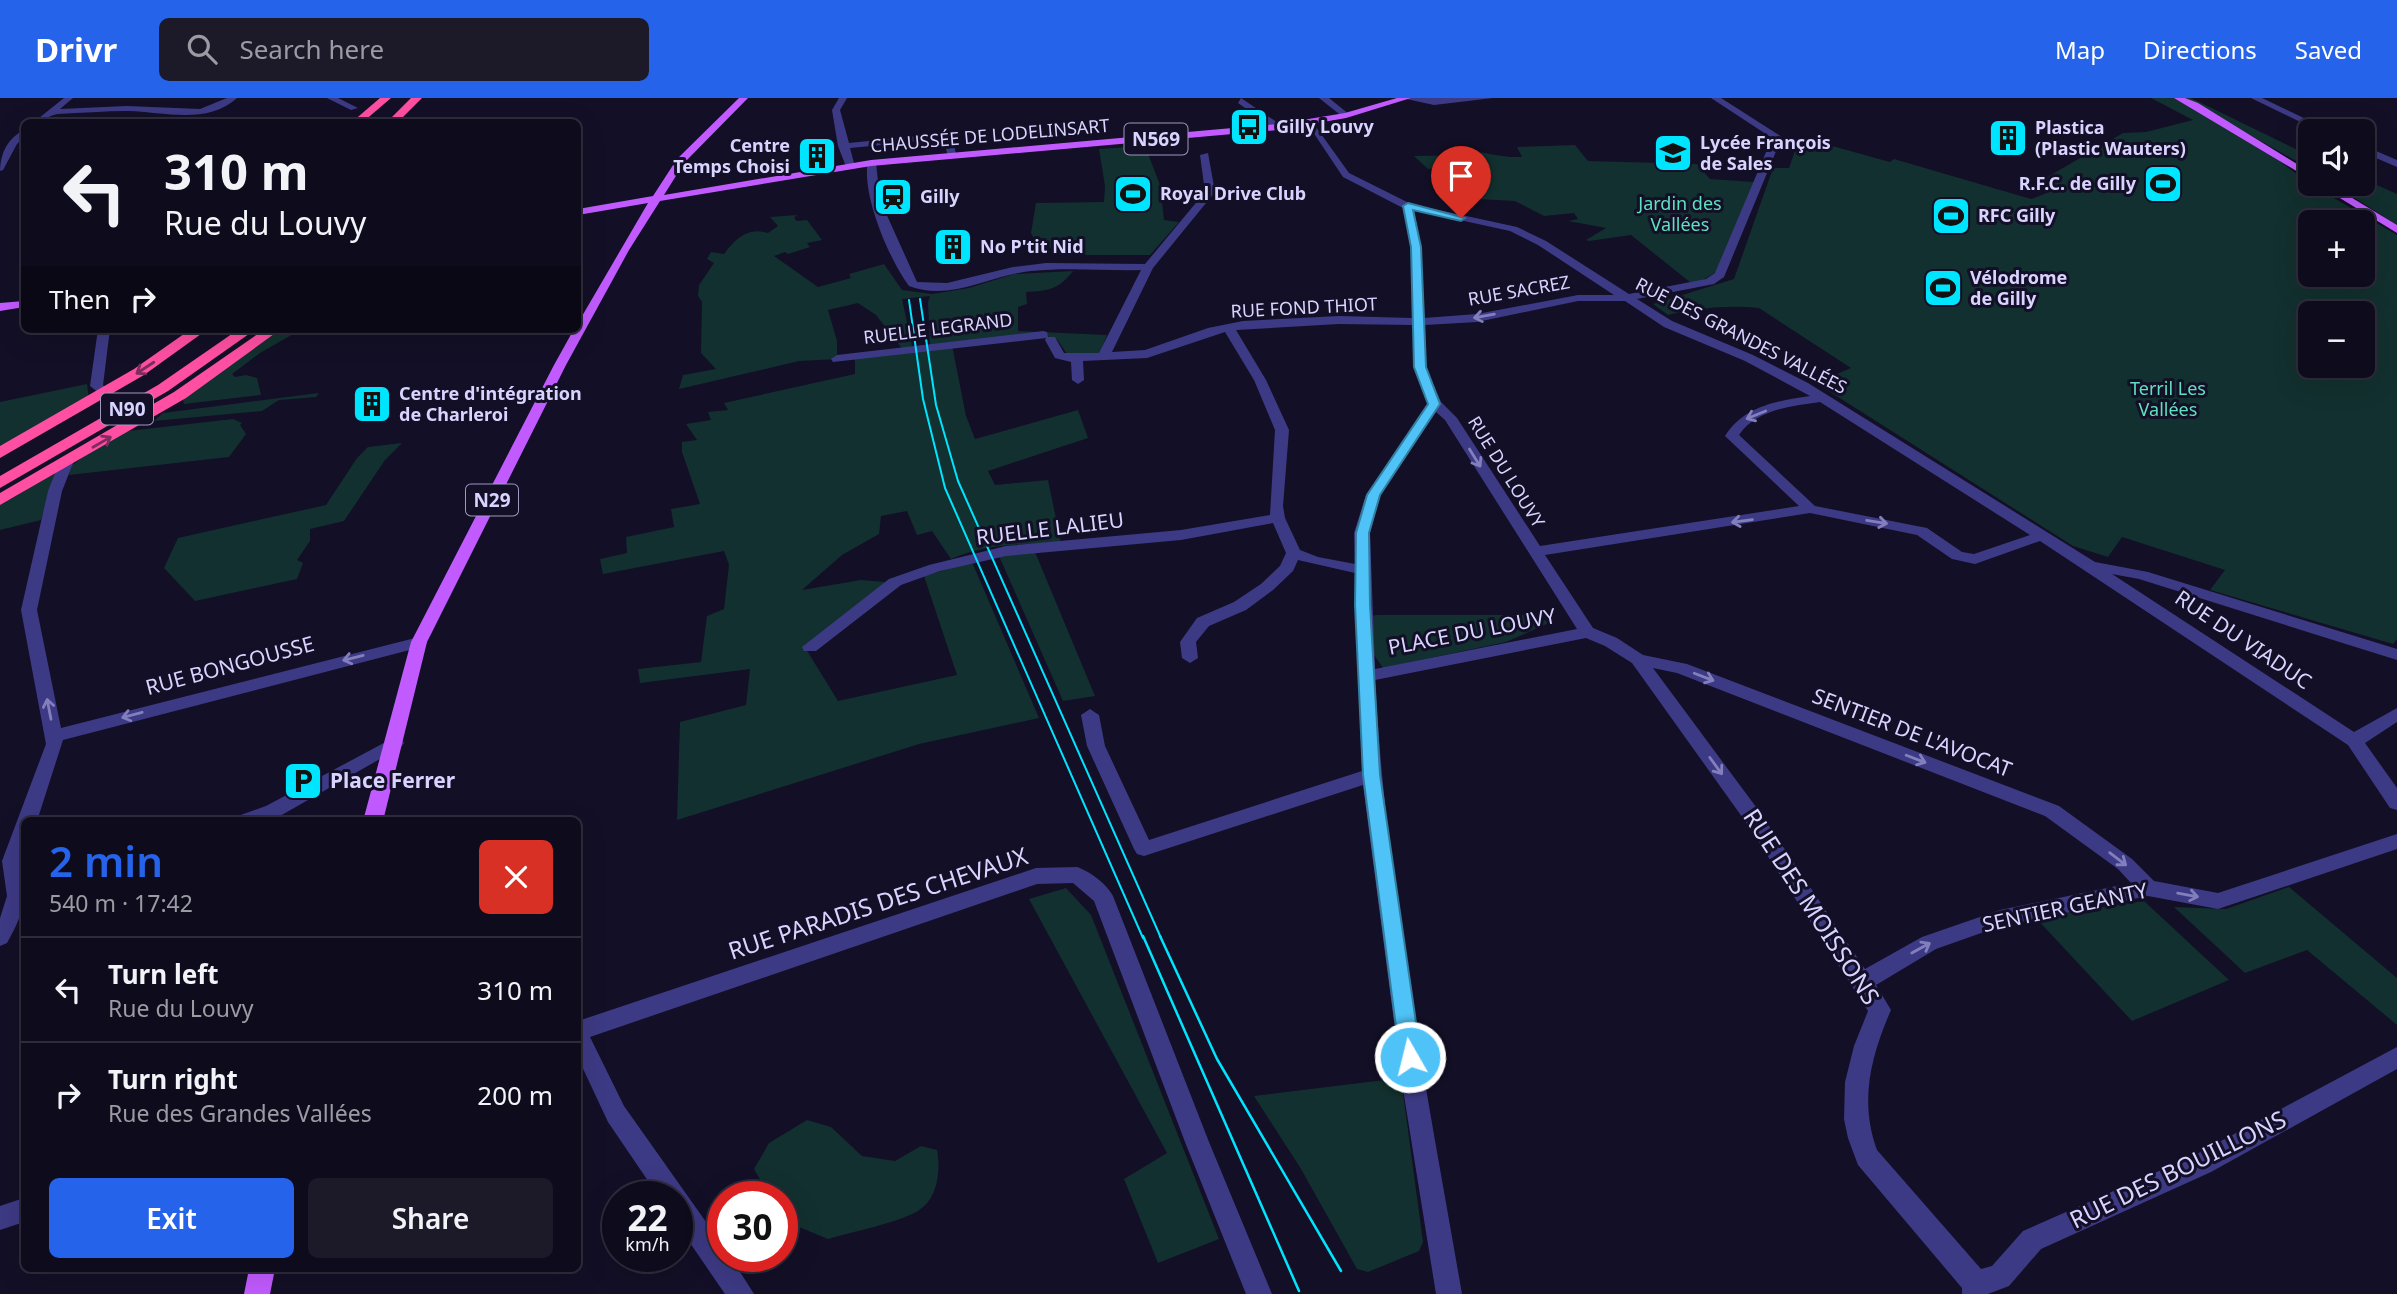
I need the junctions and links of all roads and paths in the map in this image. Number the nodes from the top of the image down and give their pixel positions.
1 (69, 98) edge
2 (233, 98) edge
3 (331, 98) edge
4 (386, 98) edge
5 (400, 98) edge
6 (417, 98) edge
7 (430, 98) edge
8 (735, 98) edge
9 (744, 98) edge
10 (843, 98) edge
11 (1323, 98) edge
12 (1406, 98) edge
13 (1489, 98) edge
14 (1715, 98) edge
15 (2179, 98) edge
16 (2255, 98) edge
17 (1241, 101) dead end
18 (354, 108) dead end
19 (53, 111) junction
20 (1346, 115) junction
21 (42, 119) edge
22 (361, 119) edge
23 (377, 119) edge
24 (395, 119) edge
25 (408, 119) edge
26 (2300, 119) edge
27 (1311, 123) junction
28 (1278, 127) junction
29 (21, 136) edge
30 (866, 144) junction
31 (843, 146) junction
32 (2375, 154) edge
33 (1205, 155) dead end
34 (951, 156) junction
35 (680, 161) junction
36 (870, 163) junction
37 (2397, 164) edge
38 (850, 167) junction
39 (0, 168) edge
40 (2298, 169) edge
41 (2342, 196) edge
42 (659, 199) junction
43 (1408, 206) junction
44 (581, 212) edge
45 (2397, 230) edge
46 (1148, 267) junction
47 (1624, 298) junction
48 (21, 304) edge
49 (0, 307) edge
50 (1420, 322) junction
51 (581, 327) edge
52 (1229, 328) junction
53 (103, 333) edge
54 (195, 333) edge
55 (221, 333) edge
56 (243, 333) edge
57 (268, 333) edge
58 (578, 333) edge
59 (1104, 356) junction
60 (837, 359) dead end
61 (1072, 359) junction
62 (1078, 380) dead end
63 (104, 393) junction
64 (1822, 398) junction
65 (1434, 404) junction
66 (0, 453) edge
67 (67, 461) junction
68 (0, 468) edge
69 (0, 483) edge
70 (0, 500) edge
71 (1810, 509) junction
72 (1278, 518) junction
73 (2043, 536) junction
74 (1534, 552) junction
75 (1294, 554) junction
76 (2087, 564) junction
77 (1363, 570) junction
78 (1587, 632) junction
79 (419, 642) junction
80 (810, 647) dead end
81 (2397, 654) edge
82 (1190, 658) dead end
83 (1638, 659) junction
84 (1366, 676) junction
85 (2397, 714) edge
86 (1090, 715) dead end
87 (54, 736) junction
88 (2354, 741) junction
89 (395, 743) junction
90 (1371, 775) junction
91 (2397, 803) edge
92 (28, 817) edge
93 (256, 817) edge
94 (374, 817) edge
95 (21, 836) edge
96 (2397, 841) edge
97 (2148, 888) junction
98 (19, 906) edge
99 (0, 937) edge
100 (1862, 982) junction
101 (581, 1032) edge
102 (581, 1039) edge
103 (2397, 1057) edge
104 (663, 1181) edge
105 (21, 1211) edge
106 (0, 1218) edge
107 (693, 1225) edge
108 (261, 1272) edge
109 (1975, 1289) edge
110 (257, 1294) edge
111 (741, 1294) edge
112 (1259, 1294) edge
113 (1449, 1294) edge

1 - 19 street
2 - 19 street
3 - 18 street
4 - 22 highway
5 - 23 highway
6 - 24 highway
7 - 25 highway
8 - 35 main road, N29
9 - 35 main road, N29
10 - 31 street
11 - 20 street
12 - 13 street
12 - 20 main road, CHAUSSÉE DE LODELINSART / N569
14 - 47 street, RUE SACREZ
15 - 40 main road
16 - 26 street
17 - 28 street
19 - 21 street
20 - 27 main road, CHAUSSÉE DE LODELINSART / N569
27 - 28 main road, CHAUSSÉE DE LODELINSART / N569
27 - 43 street
28 - 34 main road, CHAUSSÉE DE LODELINSART / N569
29 - 39 street
30 - 31 street
30 - 34 street
30 - 36 street
31 - 38 street
32 - 37 street
33 - 46 street
34 - 36 main road, CHAUSSÉE DE LODELINSART / N569
35 - 42 main road, N29
36 - 38 main road, CHAUSSÉE DE LODELINSART / N569
36 - 46 street
38 - 42 main road, CHAUSSÉE DE LODELINSART / N569
41 - 45 main road
42 - 44 main road, N569
42 - 51 main road, N29
43 - 47 street, RUE DES GRANDES VALLÉES
43 - 50 street, RUE DU LOUVY
46 - 59 street
47 -> 50 street, RUE SACREZ
47 - 64 street, RUE DES GRANDES VALLÉES
48 - 49 main road
50 - 52 street, RUE FOND THIOT
50 - 65 street, RUE DU LOUVY
52 - 59 street, RUE FOND THIOT
52 - 72 street
53 - 63 street
54 -> 63 highway
55 - 68 highway, N90
56 - 69 highway, N90
67 -> 57 highway
58 - 79 main road, N29
59 - 61 street, RUE FOND THIOT
60 - 61 street, RUELLE LEGRAND
61 - 62 street
63 - 66 highway
64 -> 71 street
64 - 73 street, RUE DES GRANDES VALLÉES
65 -> 74 street, RUE DU LOUVY
65 - 77 street
67 - 70 highway
87 -> 67 street
71 -> 73 street
71 -> 74 street
72 - 75 street
72 - 80 street, RUELLE LALIEU
73 - 76 street, RUE DU VIADUC
74 - 78 street, RUE DU LOUVY
75 - 77 street
75 - 82 street
76 - 81 street
76 - 88 street, RUE DU VIADUC
77 - 84 street
78 - 83 street, RUE DES MOISSONS
78 - 84 street, PLACE DU LOUVY
79 -> 87 street, RUE BONGOUSSE
79 - 89 main road, N29
83 -> 97 street, SENTIER DE L'AVOCAT
83 -> 100 street, RUE DES MOISSONS
84 - 90 street
85 - 88 street
86 - 90 street
87 - 92 street
88 - 91 street, RUE DU VIADUC
89 - 93 street
89 - 94 main road, N29
90 - 113 street
95 - 98 street
97 -> 96 street, SENTIER GEANTY
100 -> 97 street, SENTIER GEANTY
98 - 99 street
100 - 109 street, RUE DES MOISSONS
101 - 112 street, RUE PARADIS DES CHEVAUX
102 - 104 street
103 - 109 street, RUE DES BOUILLONS
105 - 106 street
107 - 111 street
108 - 110 main road

